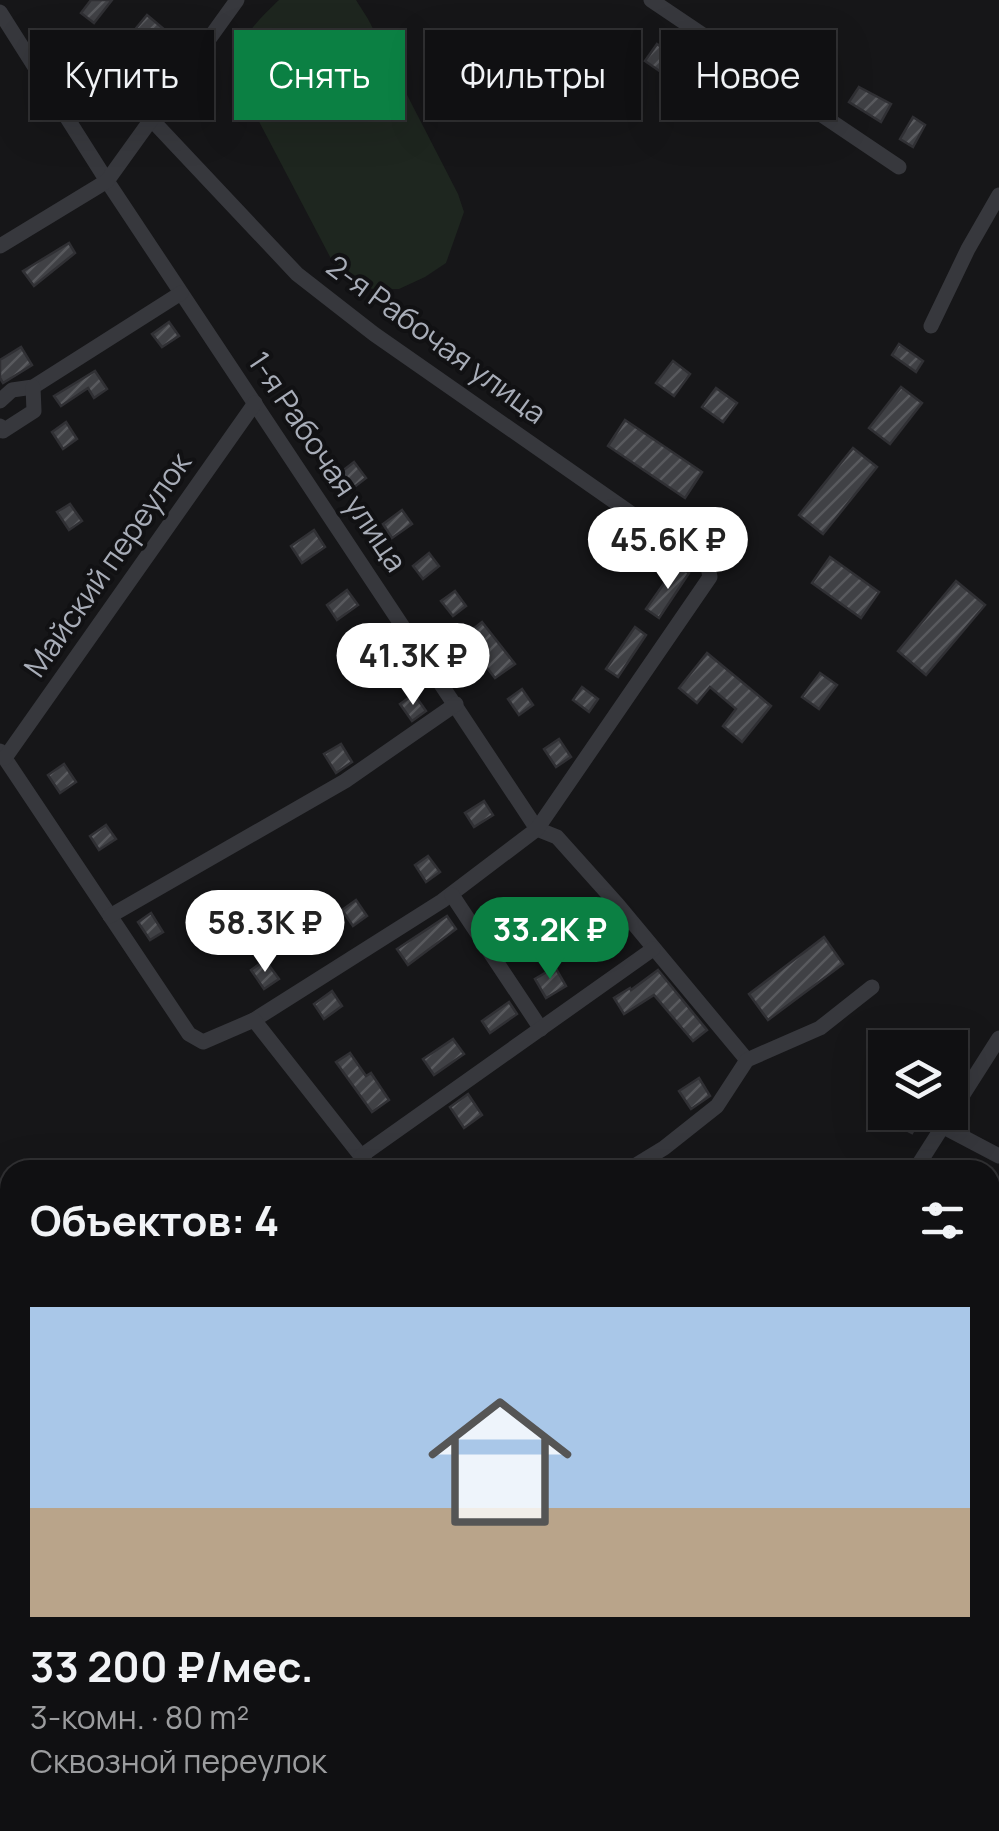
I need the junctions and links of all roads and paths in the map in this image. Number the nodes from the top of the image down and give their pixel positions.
1 (238, 0) edge
2 (651, 0) edge
3 (0, 12) edge
4 (214, 33) edge
5 (150, 120) edge
6 (152, 120) edge
7 (899, 167) dead end
8 (106, 181) junction
9 (999, 194) edge
10 (0, 246) edge
11 (181, 293) junction
12 (931, 326) dead end
13 (34, 387) junction
14 (0, 401) edge
15 (255, 403) junction
16 (0, 426) edge
17 (456, 704) junction
18 (3, 755) edge
19 (537, 829) junction
20 (452, 894) junction
21 (110, 916) junction
22 (653, 949) junction
23 (872, 987) dead end
24 (254, 1020) junction
25 (541, 1029) junction
26 (999, 1038) edge
27 (746, 1060) junction
28 (968, 1086) edge
29 (940, 1130) edge
30 (950, 1130) edge
31 (361, 1156) junction
32 (999, 1156) edge
33 (364, 1160) edge
34 (644, 1160) edge
35 (921, 1160) edge

1 - 4 street
2 - 7 street
3 - 8 street, 1-я Рабочая улица
5 - 8 street
6 - 19 street, 2-я Рабочая улица
8 - 10 street
8 - 11 street, 1-я Рабочая улица
9 - 12 street
11 - 13 street
11 - 15 street, 1-я Рабочая улица
13 - 14 street
13 - 16 street
15 - 17 street, 1-я Рабочая улица
15 - 18 street, Майский переулок
17 - 19 street, 1-я Рабочая улица
17 - 21 street
18 - 21 street
19 - 20 street
19 - 22 street, 1-я Рабочая улица
20 - 24 street
20 - 25 street
21 - 24 street
22 - 25 street
22 - 27 street, 1-я Рабочая улица
23 - 27 street
24 - 31 street
25 - 31 street
26 - 28 street
27 - 34 street
29 - 35 street
30 - 32 street
31 - 33 street

